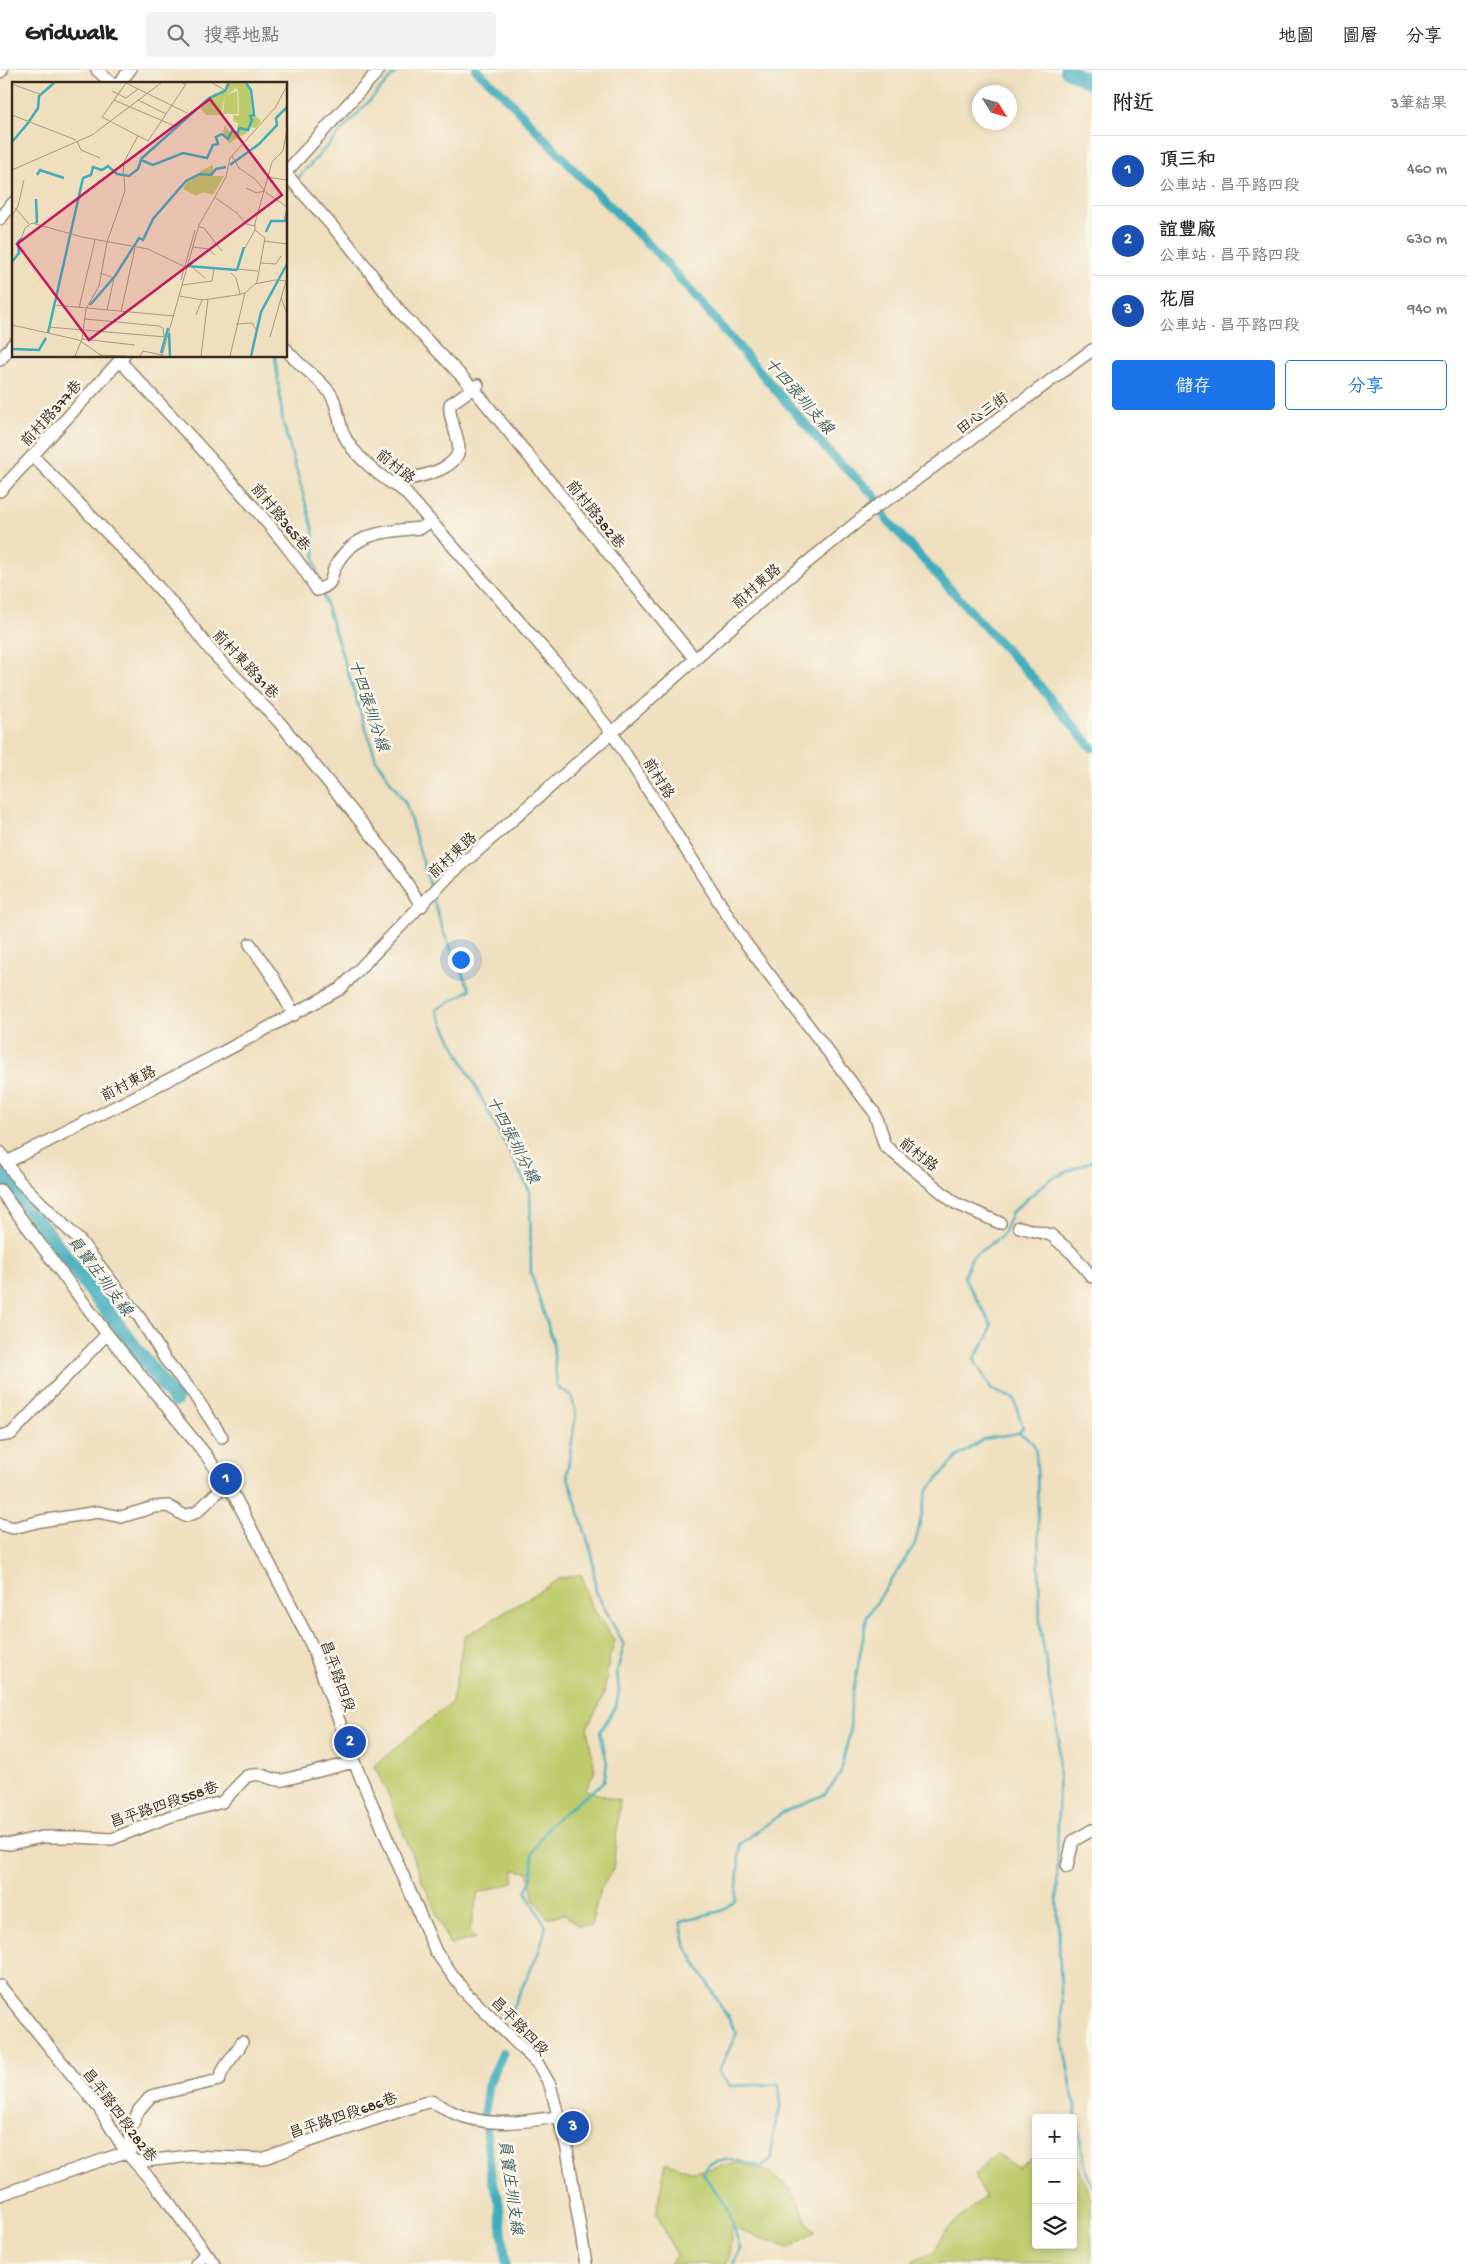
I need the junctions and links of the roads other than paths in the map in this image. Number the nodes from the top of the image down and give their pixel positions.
1 (97, 70) edge
2 (130, 70) edge
3 (379, 70) edge
4 (110, 82) edge
5 (120, 82) edge
6 (288, 171) edge
7 (288, 175) edge
8 (12, 204) edge
9 (0, 219) edge
10 (12, 345) edge
11 (1092, 350) edge
12 (288, 351) edge
13 (122, 359) edge
14 (0, 360) edge
15 (476, 386) junction
16 (32, 456) junction
17 (390, 483) junction
18 (0, 491) edge
19 (877, 506) joint
20 (429, 520) junction
21 (695, 659) junction
22 (612, 733) junction
23 (422, 906) junction
24 (250, 944) dead end
25 (294, 1014) junction
26 (0, 1152) edge
27 (7, 1162) junction
28 (0, 1190) edge
29 (1000, 1223) dead end
30 (1019, 1227) dead end
31 (1092, 1277) edge
32 (107, 1334) junction
33 (0, 1436) edge
34 (222, 1436) dead end
35 (226, 1484) junction
36 (0, 1524) edge
37 (354, 1762) junction
38 (1092, 1830) edge
39 (0, 1843) edge
40 (1067, 1868) dead end
41 (0, 1986) edge
42 (242, 2042) dead end
43 (557, 2117) junction
44 (126, 2152) junction
45 (135, 2162) junction
46 (0, 2195) edge
47 (206, 2254) junction
48 (196, 2264) edge
49 (214, 2264) edge
50 (586, 2264) edge

1 - 4 street
2 - 5 street
3 - 6 street
7 - 15 street, 前村路382巷
8 - 9 street
10 - 14 street
11 - 19 street, 田心三街
12 - 17 street, 前村路
13 - 16 street, 前村路377巷
13 - 20 street, 前村路365巷
15 - 17 street
15 - 21 street, 前村路382巷
16 - 18 street, 前村路377巷
16 - 23 street, 前村東路31巷
17 - 20 street, 前村路
19 - 21 street, 前村東路
20 - 22 street, 前村路
21 - 22 street, 前村東路
22 - 23 street, 前村東路
22 - 29 street, 前村路
23 - 25 street, 前村東路
24 - 25 street
25 - 27 street, 前村東路
26 - 27 street
27 - 34 street
28 - 32 street, 昌平路四段
30 - 31 street
32 - 33 street
32 - 35 street, 昌平路四段
35 - 36 street
35 - 37 street, 昌平路四段
37 - 39 street, 昌平路四段558巷
37 - 43 street, 昌平路四段
38 - 40 street
41 - 44 street, 昌平路四段282巷
42 - 44 street
43 - 45 street, 昌平路四段686巷
43 - 50 street, 昌平路四段
44 - 45 street, 昌平路四段282巷
44 - 46 street
45 - 47 street, 昌平路四段282巷
47 - 48 street
47 - 49 street, 昌平路四段282巷

